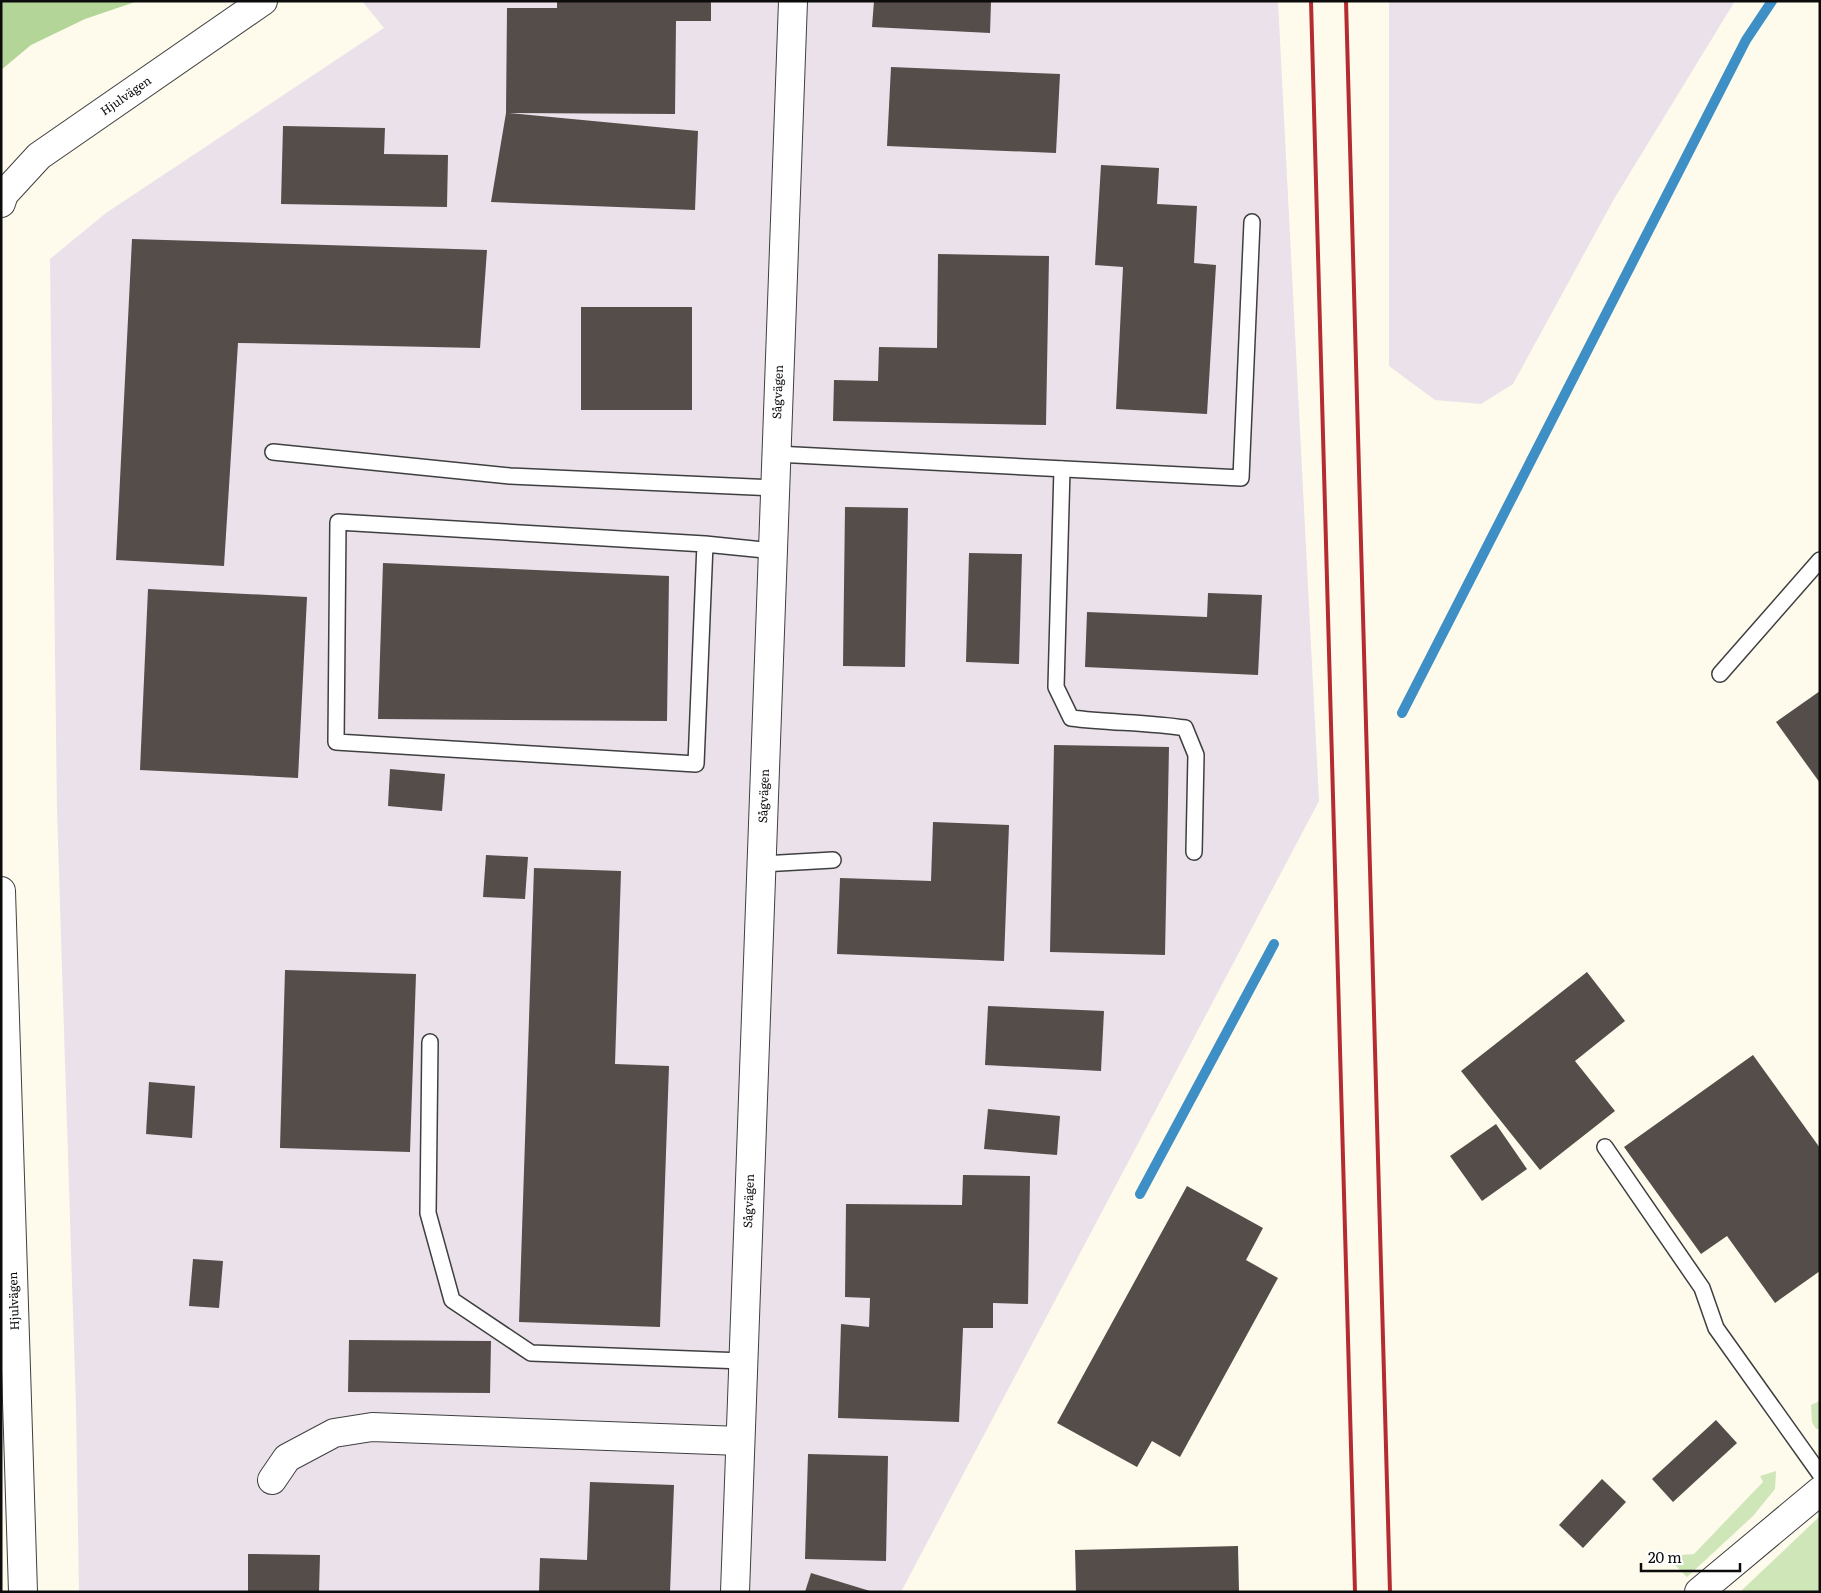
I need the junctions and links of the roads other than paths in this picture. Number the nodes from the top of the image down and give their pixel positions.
1 (263, 1) edge
2 (793, 1) edge
3 (1, 203) edge
4 (1252, 222) dead end
5 (273, 452) dead end
6 (776, 454) junction
7 (1062, 469) junction
8 (775, 488) junction
9 (705, 544) junction
10 (773, 551) junction
11 (1820, 560) edge
12 (1720, 674) dead end
13 (1194, 852) dead end
14 (833, 860) dead end
15 (761, 864) junction
16 (1, 891) edge
17 (430, 1042) dead end
18 (1605, 1146) dead end
19 (743, 1361) junction
20 (740, 1441) junction
21 (1820, 1474) edge
22 (272, 1480) dead end
23 (1820, 1491) edge
24 (23, 1592) edge
25 (734, 1592) edge
26 (1699, 1592) edge

1 - 3 street, Hjulvägen
2 - 6 street, Sågvägen
4 - 7 lane
5 - 8 lane
6 - 7 lane
6 - 8 street, Sågvägen
7 - 13 lane
8 - 10 street, Sågvägen
9 - 9 lane
9 - 10 lane
10 - 15 street, Sågvägen
11 - 12 lane
14 - 15 lane
15 - 19 street, Sågvägen
16 - 24 street, Hjulvägen
17 - 19 lane
18 - 21 lane
19 - 20 street, Sågvägen
20 - 22 street
20 - 25 street, Sågvägen
23 - 26 street

